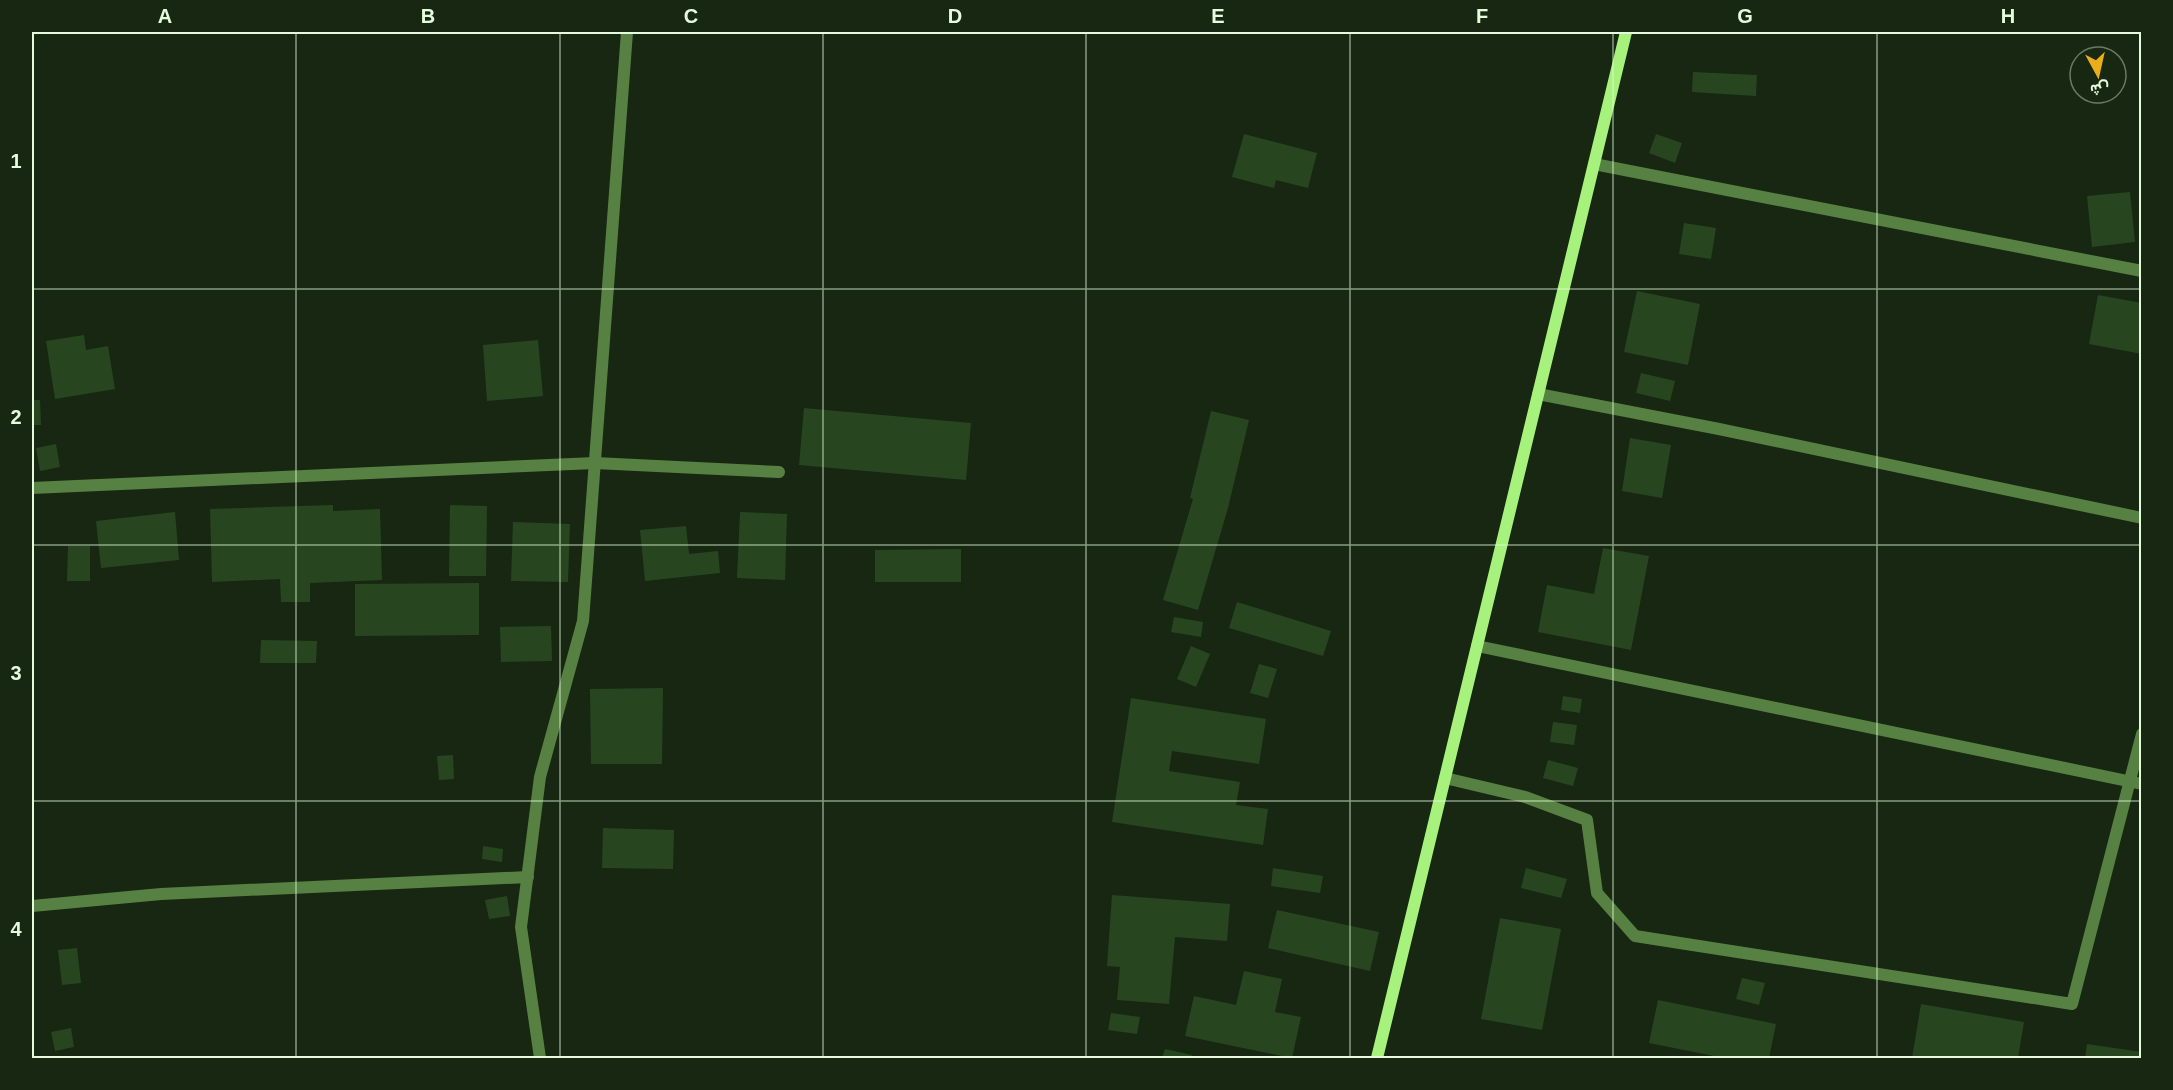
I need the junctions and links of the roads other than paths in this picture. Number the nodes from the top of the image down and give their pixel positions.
1 (627, 32) edge
2 (1626, 32) edge
3 (1594, 164) junction
4 (2142, 271) edge
5 (1538, 394) junction
6 (595, 463) junction
7 (779, 472) dead end
8 (32, 488) edge
9 (2142, 518) edge
10 (1477, 646) junction
11 (2142, 734) edge
12 (1445, 778) junction
13 (2135, 783) edge
14 (528, 877) junction
15 (32, 906) edge
16 (540, 1059) edge
17 (1377, 1059) edge

1 - 6 street
2 - 3 main road
3 - 4 street
3 - 5 main road
5 - 9 street
5 - 10 main road
6 - 7 street
6 - 8 street
6 - 14 street
10 - 12 main road
10 - 13 street
11 - 13 street
12 - 13 street
12 - 17 main road
14 - 15 street
14 - 16 street

